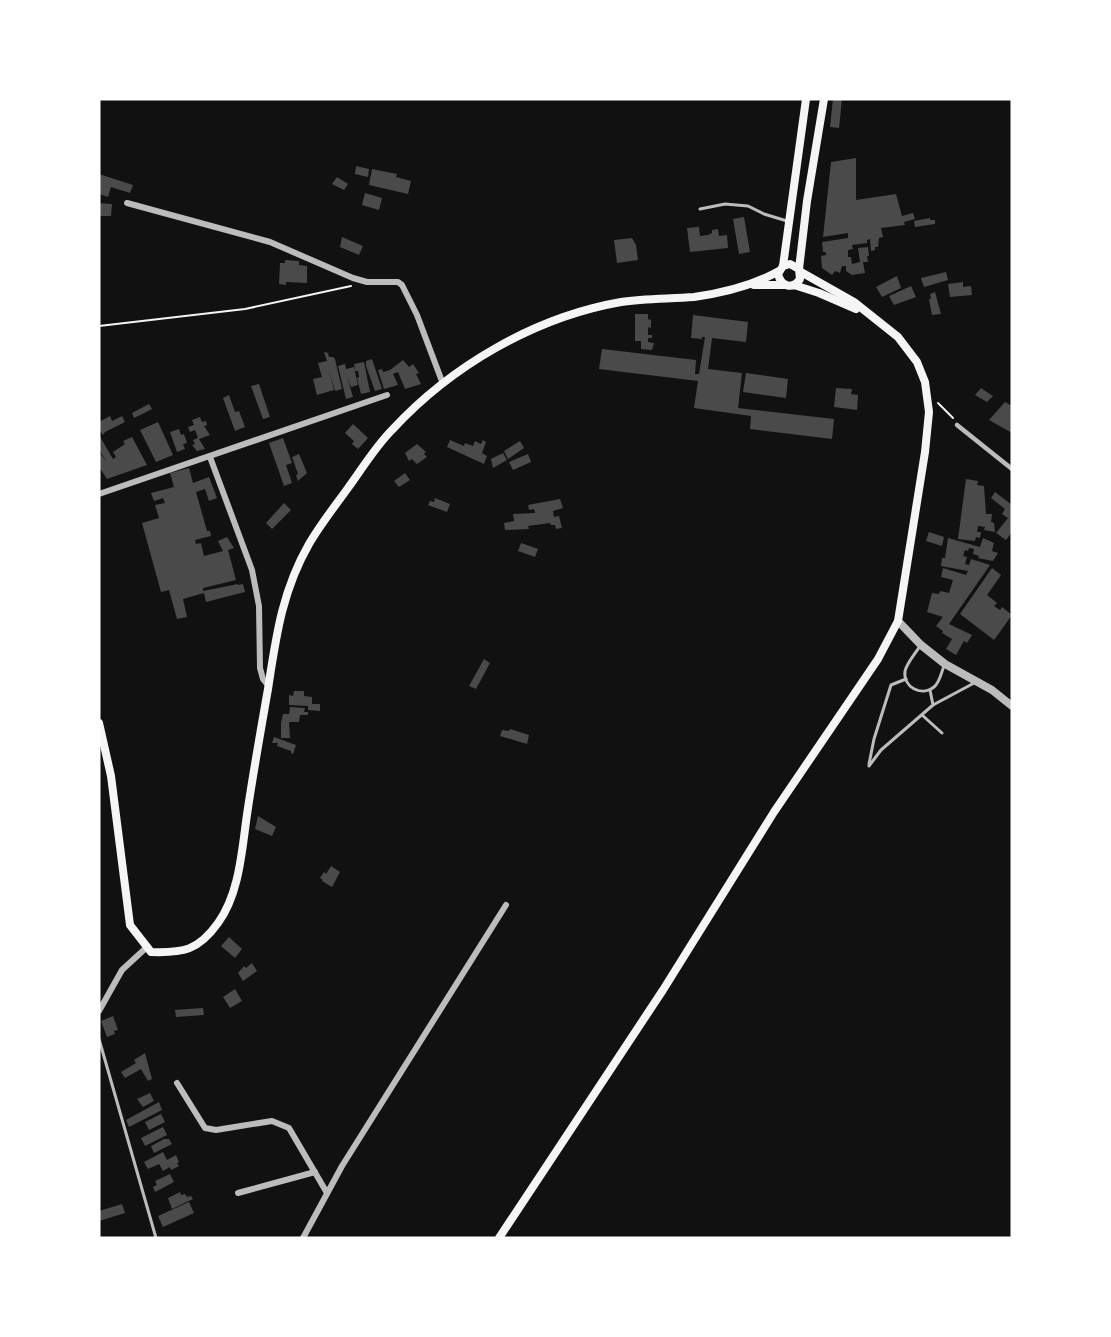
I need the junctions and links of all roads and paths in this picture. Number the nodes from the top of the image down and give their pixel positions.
1 (806, 99) edge
2 (824, 99) edge
3 (127, 203) dead end
4 (700, 209) dead end
5 (788, 221) junction
6 (781, 268) junction
7 (800, 271) junction
8 (372, 282) junction
9 (744, 285) junction
10 (789, 285) junction
11 (873, 316) junction
12 (99, 326) edge
13 (443, 384) junction
14 (927, 392) junction
15 (387, 395) dead end
16 (957, 425) joint
17 (210, 457) junction
18 (1012, 469) edge
19 (99, 494) edge
20 (898, 621) junction
21 (921, 645) junction
22 (945, 664) junction
23 (906, 679) junction
24 (978, 681) junction
25 (268, 685) junction
26 (930, 690) junction
27 (933, 705) junction
28 (1012, 706) edge
29 (922, 715) junction
30 (99, 723) edge
31 (942, 732) dead end
32 (506, 905) dead end
33 (147, 947) junction
34 (99, 1011) edge
35 (99, 1038) edge
36 (177, 1083) dead end
37 (315, 1172) junction
38 (238, 1193) dead end
39 (327, 1193) junction
40 (156, 1238) edge
41 (303, 1238) edge
42 (499, 1238) edge

1 - 5 main road
2 - 7 main road
3 - 8 street
4 - 5 lane
5 - 6 main road
6 - 7 main road
6 - 9 main road
6 - 10 main road
7 - 10 main road
7 - 11 main road
8 - 12 path
8 - 13 street
9 - 10 main road
9 - 13 main road
10 - 11 main road
11 - 14 main road
13 - 25 main road
14 - 16 path
14 - 20 main road
15 - 17 street
16 - 18 street
17 - 19 street
17 - 25 street
20 - 21 street
20 - 42 main road
21 - 22 street
21 - 23 lane
22 - 24 street
22 - 26 lane
23 - 26 lane
23 - 29 lane
24 - 27 lane
24 - 28 street
25 - 33 main road
26 - 27 lane
27 - 29 lane
29 - 31 lane
30 - 33 main road
32 - 39 street
33 - 34 street
35 - 40 lane
36 - 37 street
37 - 38 street
37 - 39 street
39 - 41 street

